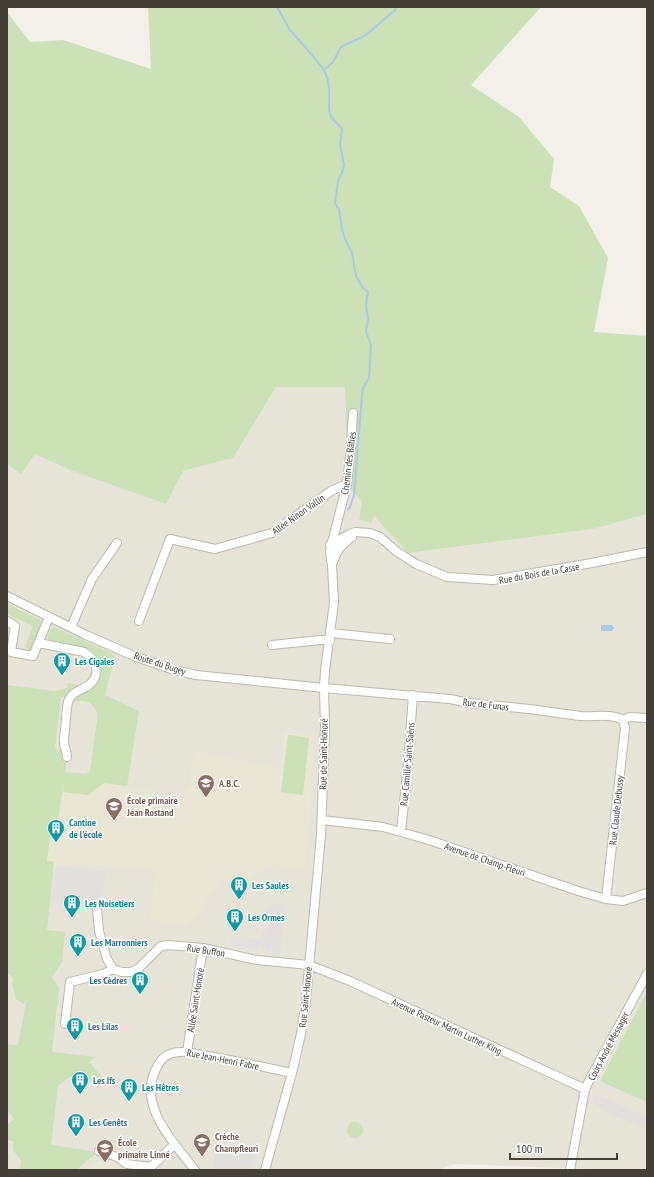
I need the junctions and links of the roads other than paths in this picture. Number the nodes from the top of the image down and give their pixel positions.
1 (353, 413) dead end
2 (347, 484) junction
3 (117, 542) dead end
4 (334, 543) junction
5 (647, 552) edge
6 (7, 596) edge
7 (49, 618) junction
8 (7, 621) edge
9 (139, 621) dead end
10 (71, 628) junction
11 (330, 637) junction
12 (390, 639) dead end
13 (39, 643) junction
14 (272, 645) dead end
15 (10, 646) edge
16 (324, 688) junction
17 (413, 695) junction
18 (647, 718) edge
19 (623, 720) junction
20 (67, 757) dead end
21 (322, 820) junction
22 (401, 832) junction
23 (647, 894) edge
24 (606, 899) junction
25 (97, 909) dead end
26 (203, 948) junction
27 (309, 965) junction
28 (113, 969) junction
29 (647, 974) edge
30 (65, 1024) dead end
31 (187, 1052) junction
32 (292, 1073) junction
33 (585, 1089) junction
34 (175, 1144) junction
35 (99, 1151) dead end
36 (195, 1170) edge
37 (265, 1170) edge
38 (570, 1170) edge

1 - 2 street, Chemin des Bâties
2 - 4 street, Chemin des Bâties
2 - 9 street, Allée Ninon Vallin
3 - 10 street
4 - 5 street, Rue du Bois de la Casse
4 - 11 street, Chemin des Bâties
6 - 7 street, Route du Bugey
7 - 10 street, Route du Bugey
7 - 13 street
8 - 15 street
10 - 16 street, Route du Bugey
11 - 12 street
11 - 14 street
11 - 16 street, Chemin des Bâties
13 - 15 street
13 - 20 street
16 - 17 street, Rue de Funas
16 - 21 street, Rue de Saint-Honoré
17 - 19 street, Rue de Funas
17 - 22 street, Rue Camille Saint-Saëns
18 - 19 street, Rue de Funas
19 - 24 street, Rue Claude Debussy
21 - 22 street, Avenue de Champ-Fleuri
21 - 27 street, Rue Saint-Honoré
22 - 24 street, Avenue de Champ-Fleuri
23 - 24 street, Avenue de Champ-Fleuri
25 - 28 street
26 - 27 street, Rue Buffon
26 - 28 street, Rue Buffon
26 - 31 street, Allée Saint-Honoré
27 - 32 street, Rue Saint-Honoré
27 - 33 street, Avenue Pasteur Martin Luther King
28 - 30 street, Rue Buffon
29 - 33 street, Cours André Messager
31 - 32 street, Rue Jean-Henri Fabre
31 - 34 street, Rue Jean-Henri Fabre
32 - 37 street, Rue Saint-Honoré
33 - 38 street, Cours André Messager
34 - 35 street
34 - 36 street, Rue Jean-Henri Fabre

